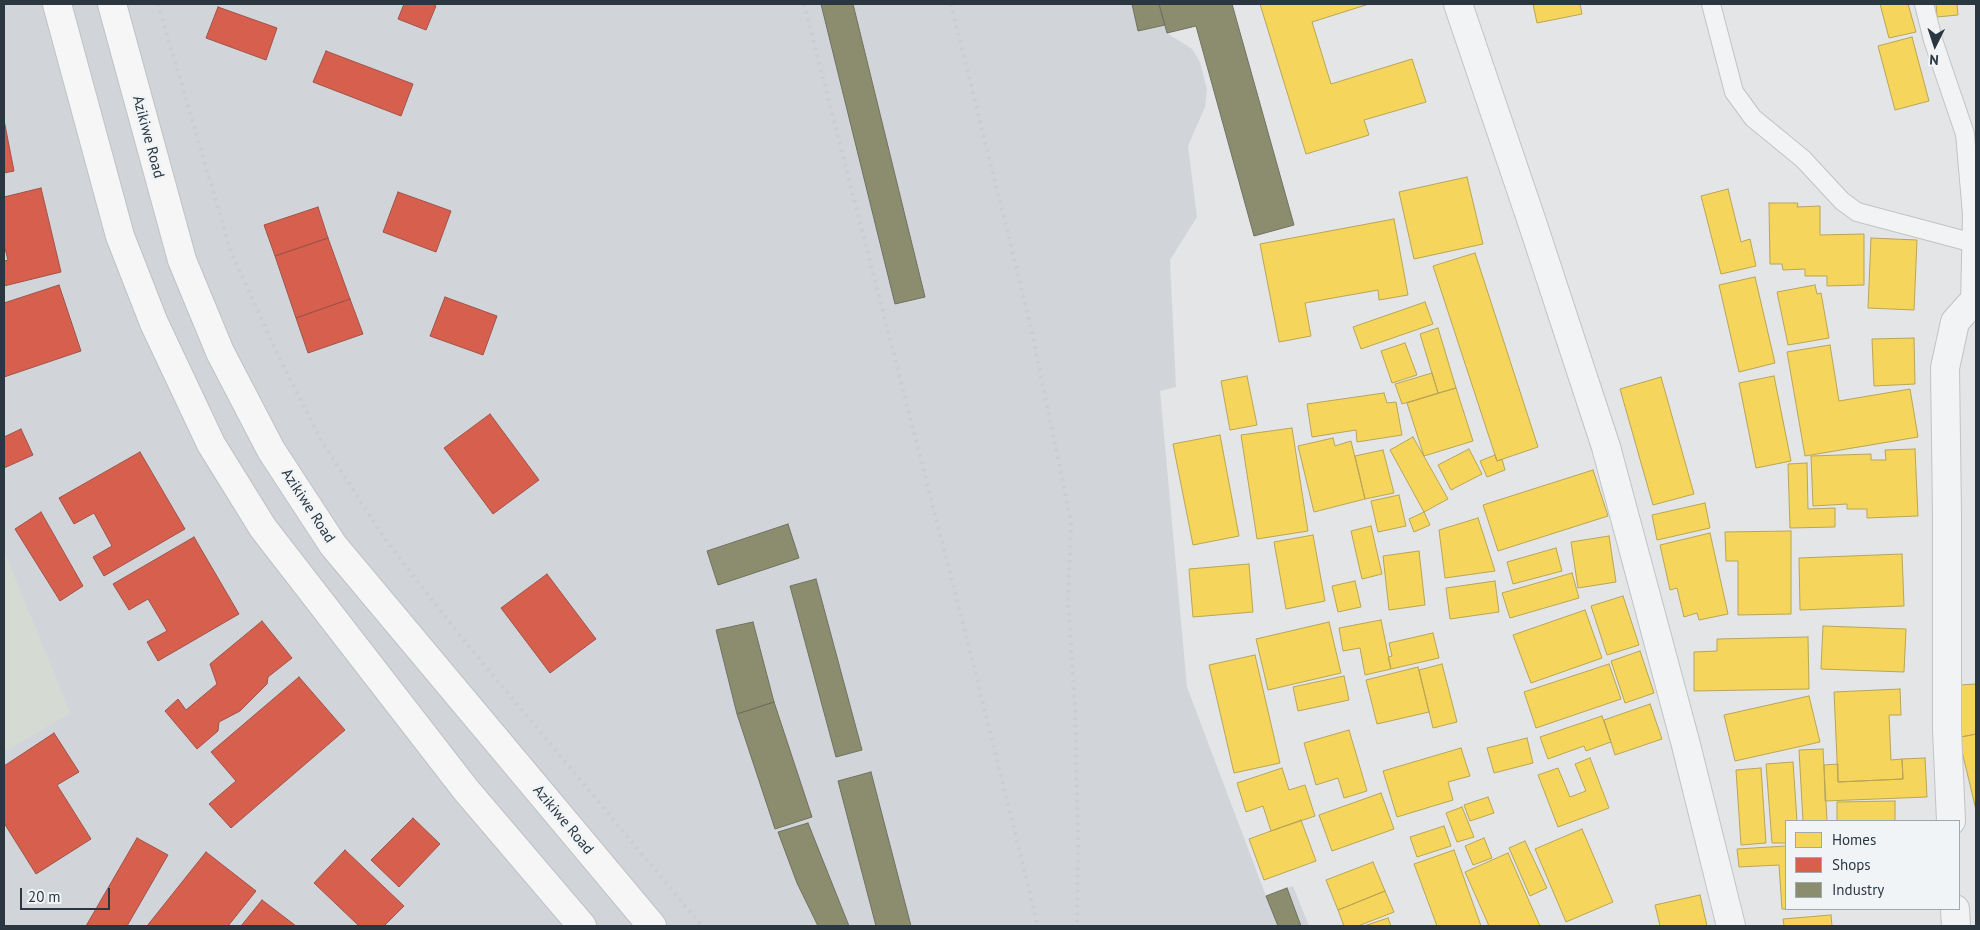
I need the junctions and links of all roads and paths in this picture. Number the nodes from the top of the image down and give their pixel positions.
1 (57, 4) edge
2 (112, 4) edge
3 (1458, 4) edge
4 (1711, 4) edge
5 (1924, 4) edge
6 (1970, 242) junction
7 (1973, 304) edge
8 (1951, 820) edge
9 (1956, 910) edge
10 (582, 926) edge
11 (652, 926) edge
12 (1731, 926) edge
13 (1956, 926) edge

1 - 10 main road
2 - 11 main road, Azikiwe Road
3 - 12 street
4 - 6 lane
5 - 6 lane
6 - 7 lane
7 - 8 street
9 - 13 street

